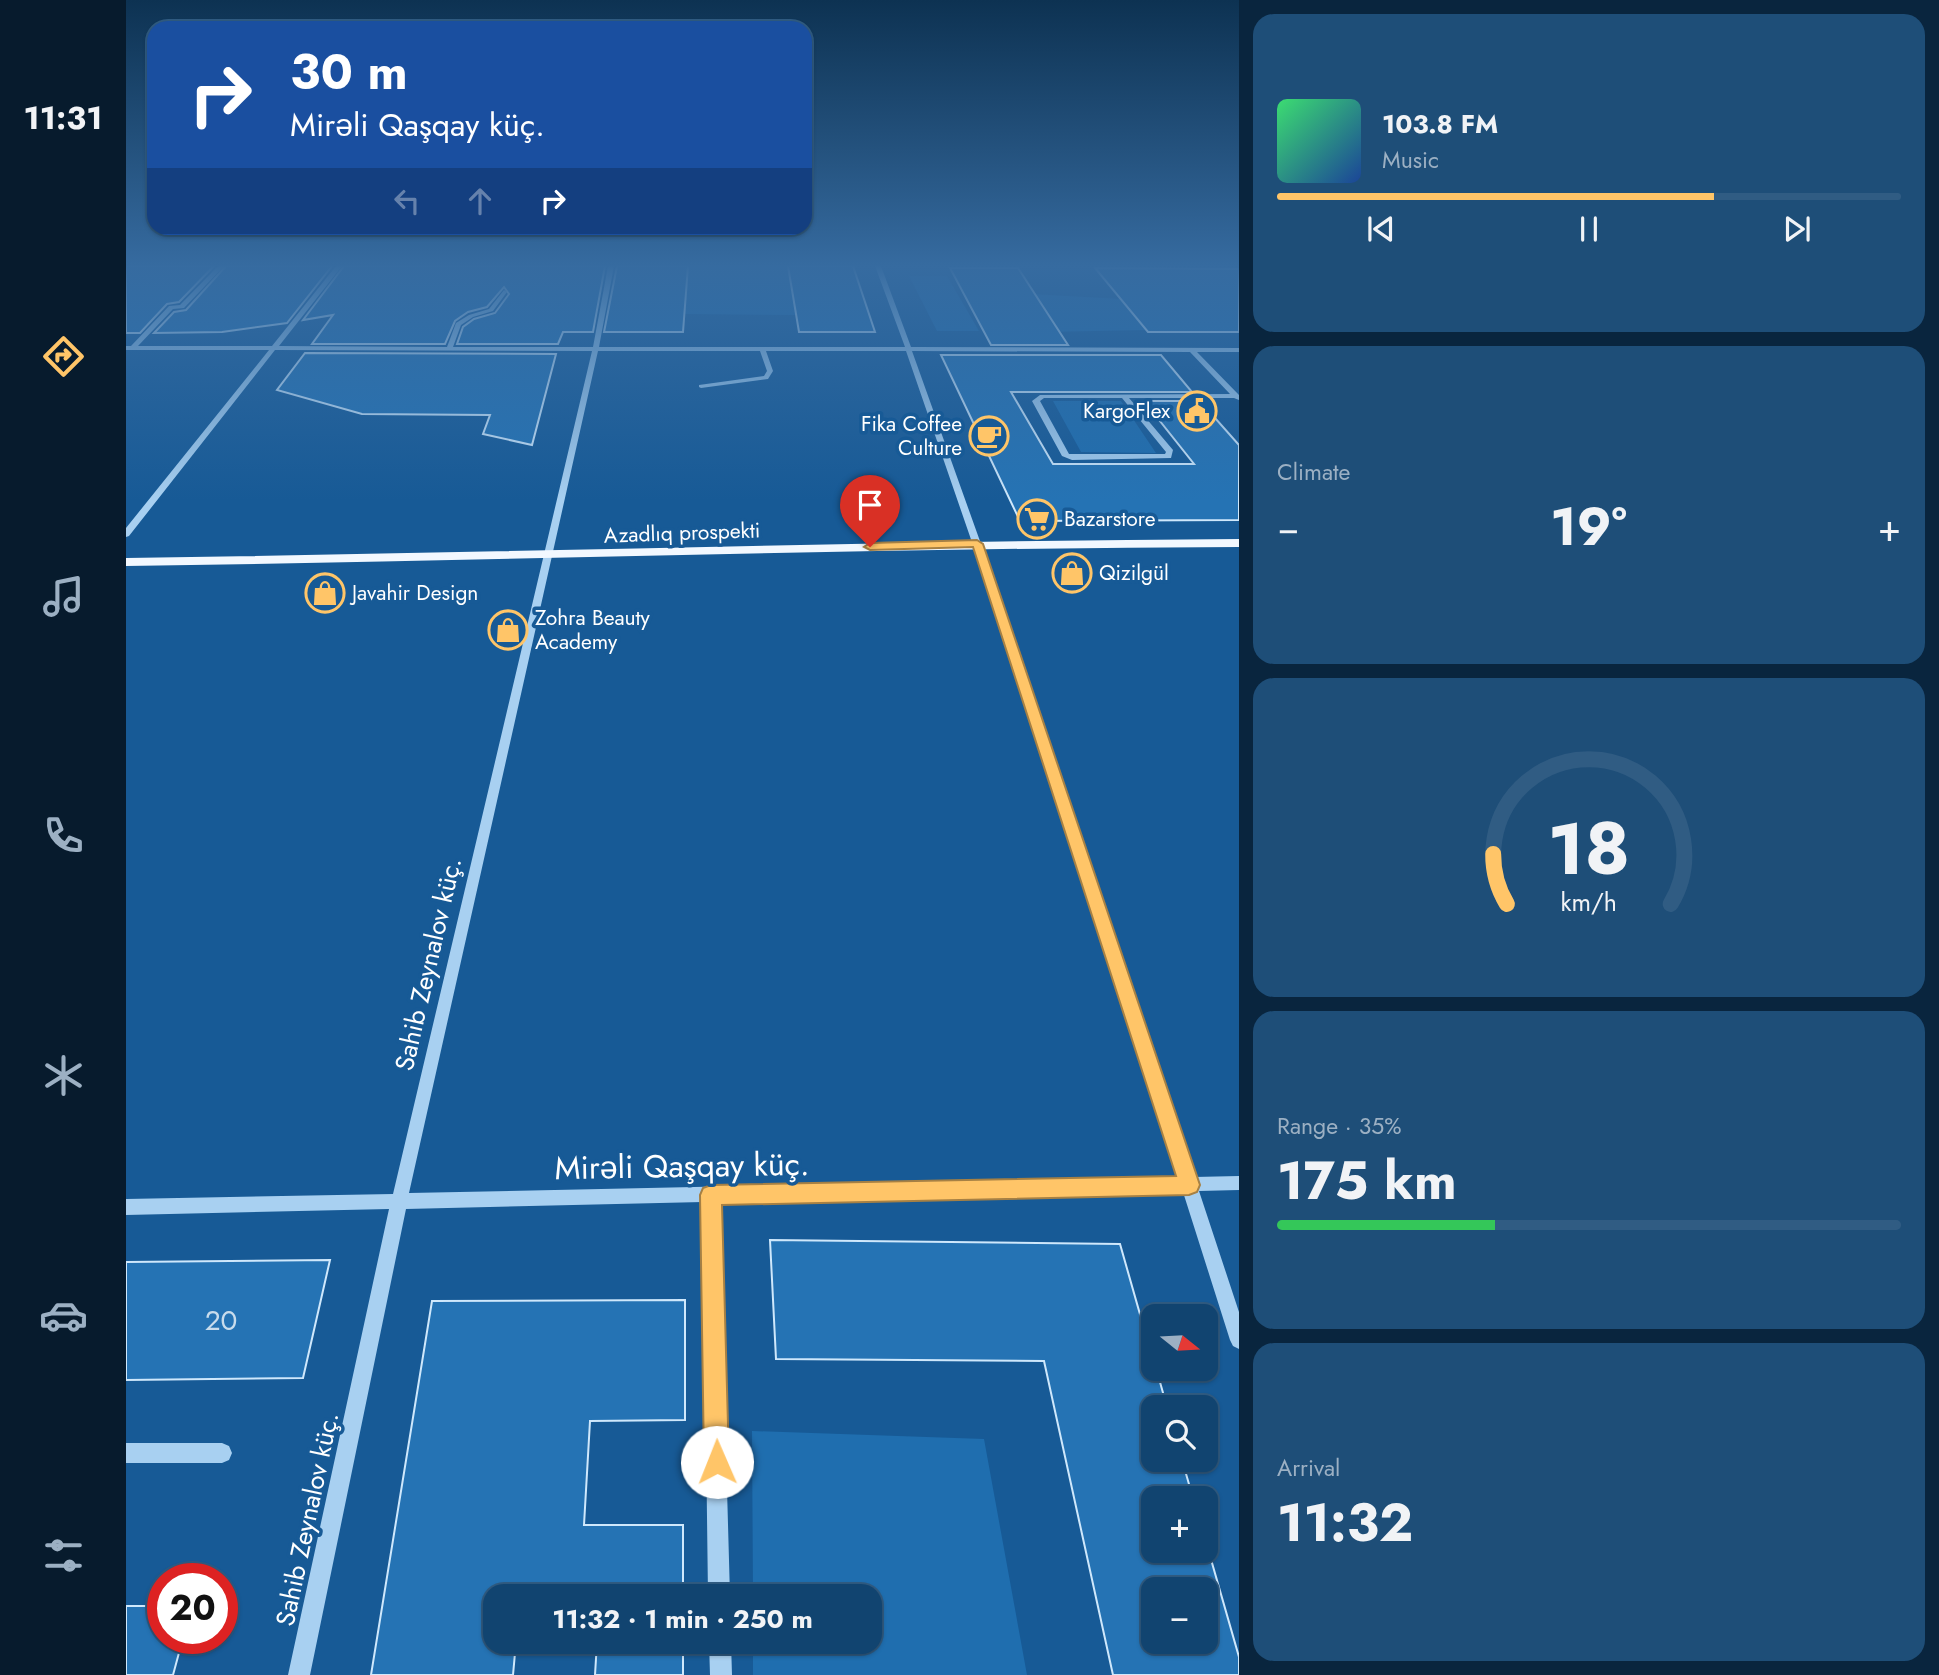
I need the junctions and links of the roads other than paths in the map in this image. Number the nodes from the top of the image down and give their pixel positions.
1 (277, 344) edge
2 (451, 344) edge
3 (596, 344) edge
4 (907, 344) edge
5 (129, 348) edge
6 (273, 349) junction
7 (595, 349) junction
8 (762, 349) junction
9 (449, 350) junction
10 (909, 350) junction
11 (1192, 350) junction
12 (1239, 350) edge
13 (701, 386) dead end
14 (1124, 396) junction
15 (1238, 398) edge
16 (126, 534) edge
17 (1239, 543) edge
18 (977, 544) junction
19 (546, 556) junction
20 (126, 562) edge
21 (1239, 1183) edge
22 (1189, 1185) junction
23 (711, 1195) junction
24 (399, 1203) junction
25 (126, 1208) edge
26 (1239, 1340) edge
27 (126, 1453) edge
28 (222, 1453) dead end
29 (719, 1584) edge
30 (720, 1654) edge
31 (299, 1675) edge
32 (721, 1675) edge

1 - 6 street
2 - 9 street
3 - 7 street, Sahib Zeynalov küç.
4 - 10 street
5 - 6 street
6 - 9 street
6 - 16 street
7 - 8 street
7 - 9 street
7 - 19 street, Sahib Zeynalov küç.
8 - 10 street
8 - 13 street
10 - 11 street
10 - 18 street
11 - 12 street
11 - 15 street
14 - 14 street
14 - 15 street
17 - 18 main road, Azadlıq prospekti
18 - 19 main road, Azadlıq prospekti
18 - 22 street
19 - 20 main road, Azadlıq prospekti
19 - 24 street, Sahib Zeynalov küç.
21 - 22 street, Mirəli Qaşqay küç.
22 - 23 street, Mirəli Qaşqay küç.
22 - 26 street
23 - 24 street, Mirəli Qaşqay küç.
23 - 29 street
24 - 25 street, Mirəli Qaşqay küç.
24 - 31 street, Sahib Zeynalov küç.
27 - 28 street
30 - 32 street

